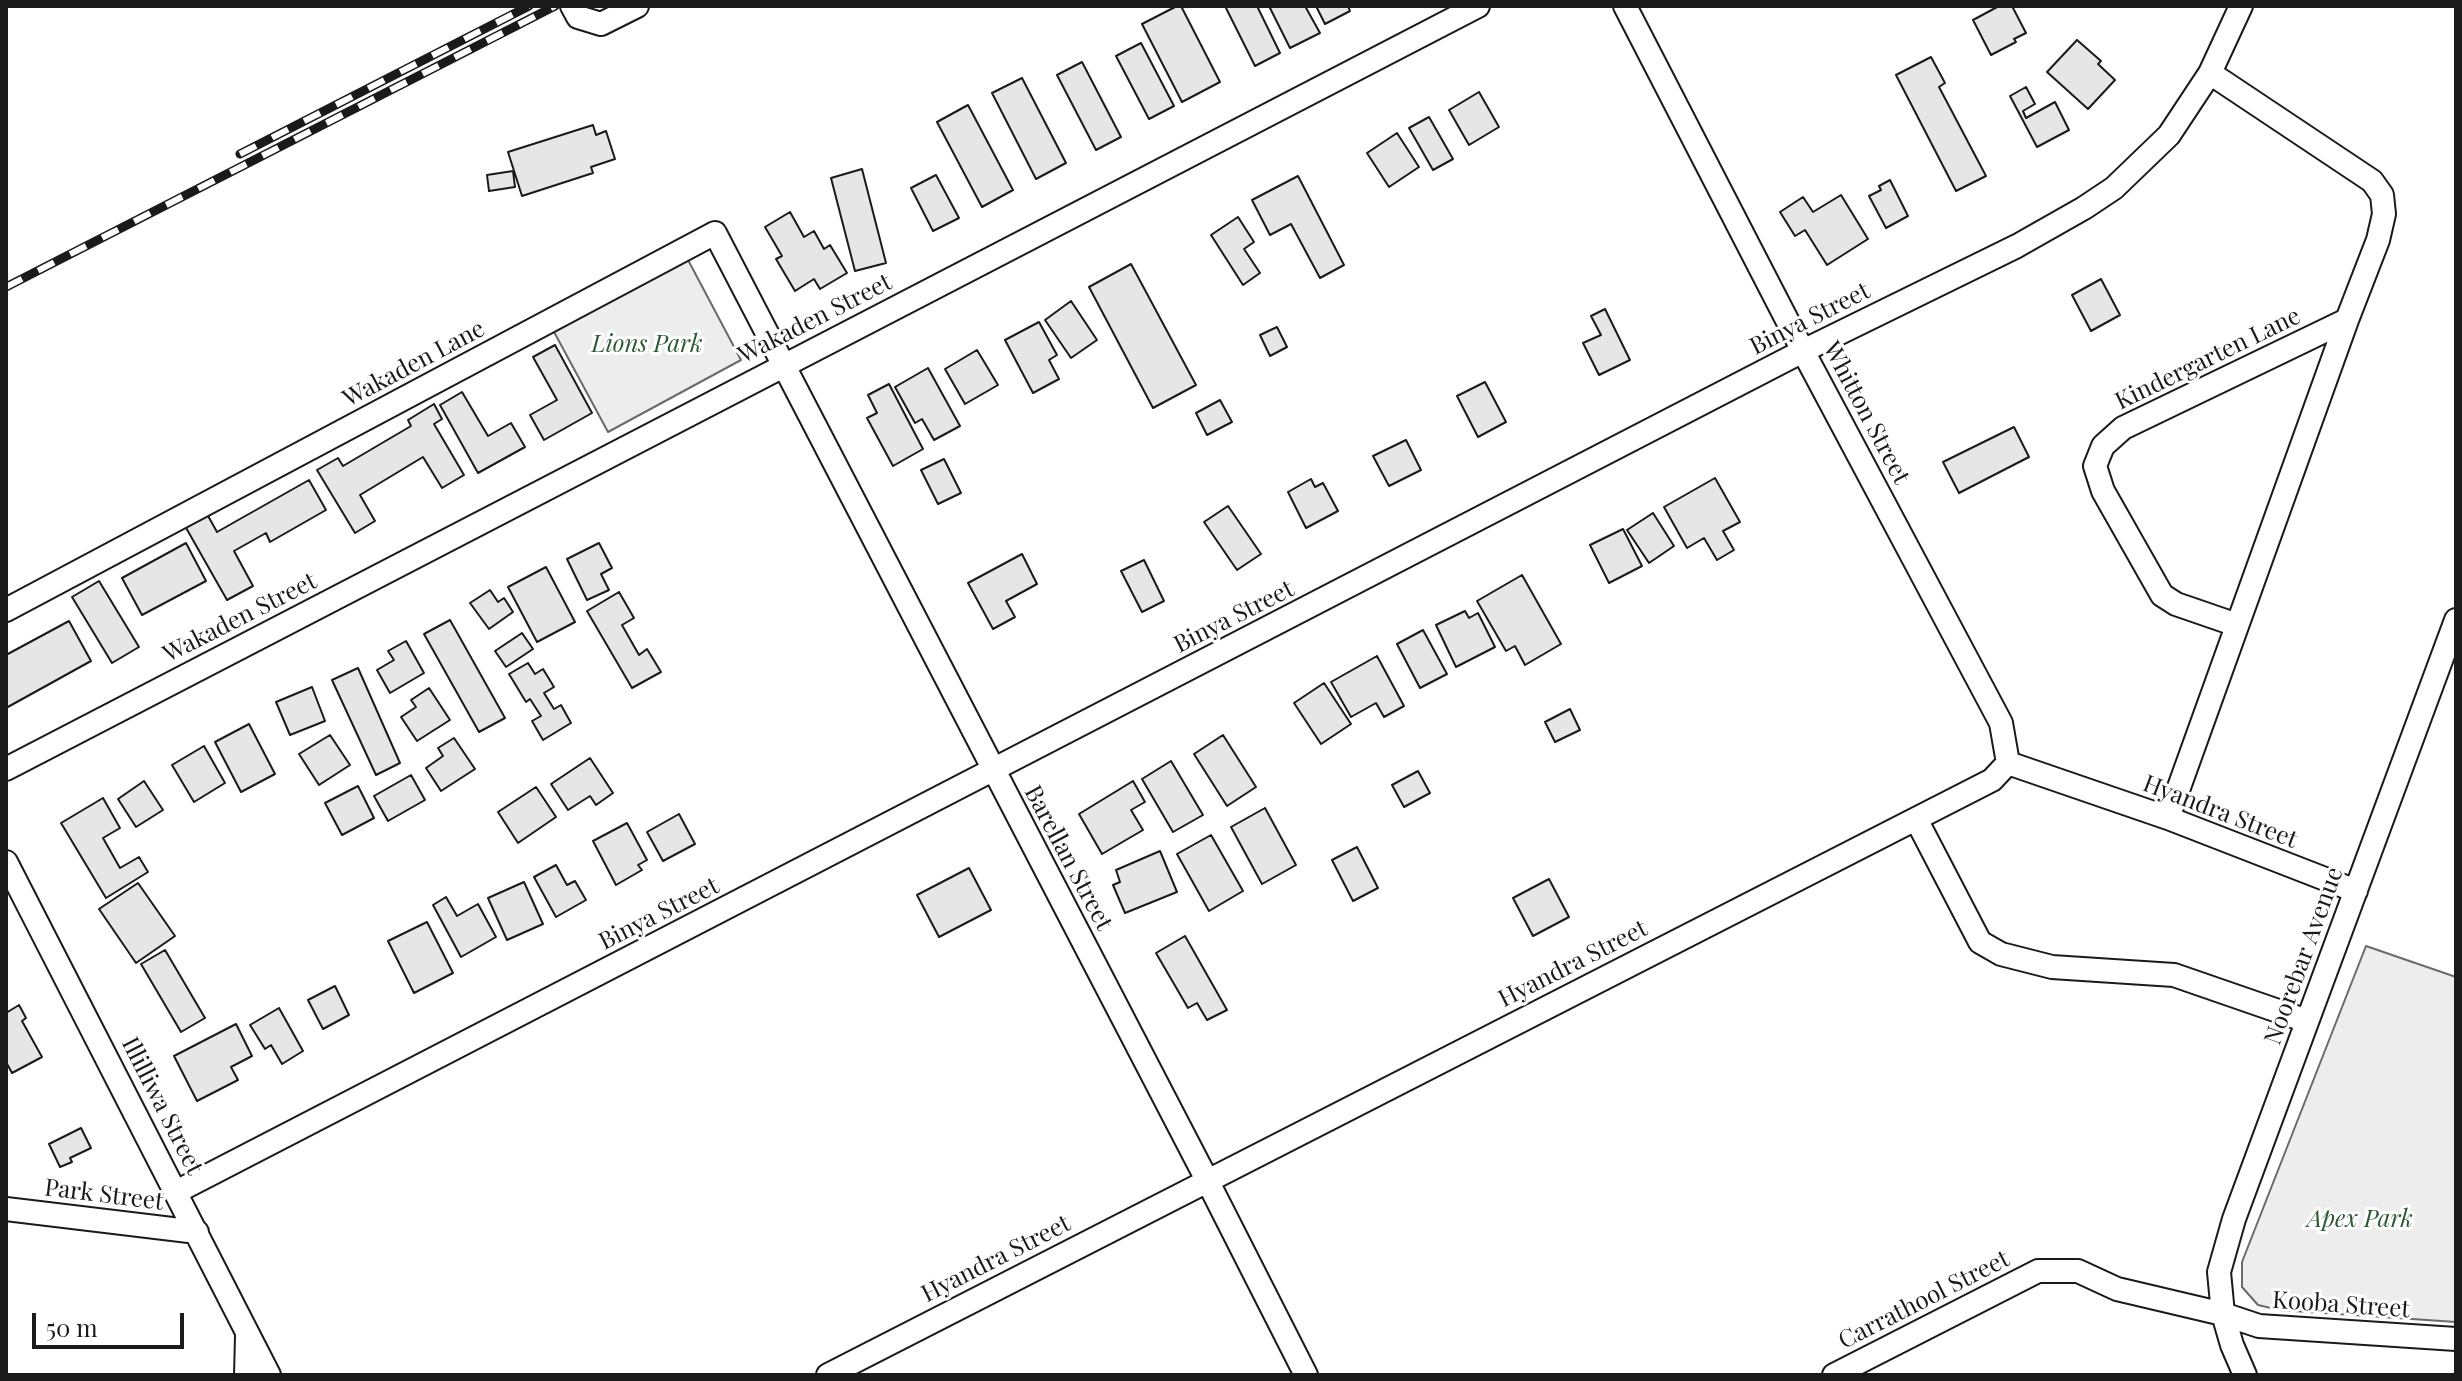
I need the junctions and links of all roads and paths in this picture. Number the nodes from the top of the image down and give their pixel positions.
1 (572, 6) edge
2 (637, 6) edge
3 (1478, 6) edge
4 (1625, 6) edge
5 (2241, 6) edge
6 (2210, 73) junction
7 (2347, 320) junction
8 (1803, 351) junction
9 (784, 365) junction
10 (6, 610) edge
11 (2456, 620) edge
12 (2237, 625) junction
13 (2008, 763) junction
14 (6, 769) edge
15 (994, 771) junction
16 (2168, 818) junction
17 (1916, 819) junction
18 (6, 862) edge
19 (2356, 891) junction
20 (2307, 1021) junction
21 (1207, 1180) junction
22 (176, 1192) junction
23 (6, 1209) edge
24 (197, 1232) junction
25 (2223, 1314) junction
26 (247, 1333) junction
27 (2456, 1339) edge
28 (246, 1375) edge
29 (269, 1375) edge
30 (828, 1375) edge
31 (1306, 1375) edge
32 (1834, 1375) edge
33 (2245, 1375) edge

1 - 2 street
3 - 9 street, Wakaden Street
4 - 8 street, Whitton Street
5 - 6 street, Binya Street
6 - 7 street
6 - 8 street, Binya Street
7 - 12 street
7 - 12 street, Kindergarten Lane
8 - 13 street, Whitton Street
8 - 15 street, Binya Street
9 - 10 street, Wakaden Lane
9 - 14 street, Wakaden Street
9 - 15 street, Barellan Street
11 - 19 street, Noorebar Avenue
12 - 16 street
13 - 16 street, Hyandra Street
13 - 17 street, Hyandra Street
15 - 21 street, Barellan Street
15 - 22 street, Binya Street
16 - 19 street, Hyandra Street
17 - 20 street
17 - 21 street, Hyandra Street
18 - 22 street, Illilliwa Street
19 - 20 street, Noorebar Avenue
20 - 25 street, Noorebar Avenue
21 - 30 street, Hyandra Street
21 - 31 street, Barellan Street
22 - 24 street, Illilliwa Street
23 - 24 street, Park Street
24 - 26 street, Illilliwa Street
25 - 27 street, Kooba Street
25 - 32 street, Carrathool Street
25 - 33 street, Noorebar Avenue
26 - 28 street
26 - 29 street, Illilliwa Street

